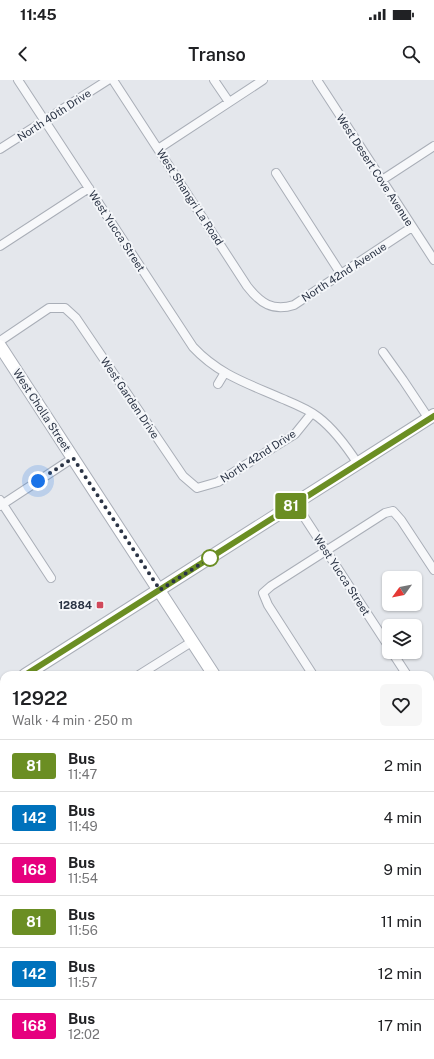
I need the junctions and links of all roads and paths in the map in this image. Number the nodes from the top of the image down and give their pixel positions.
1 (18, 80) edge
2 (108, 80) edge
3 (113, 80) edge
4 (214, 80) edge
5 (263, 80) edge
6 (317, 80) edge
7 (229, 102) junction
8 (45, 122) junction
9 (434, 146) edge
10 (0, 149) edge
11 (158, 149) junction
12 (276, 173) dead end
13 (382, 180) junction
14 (89, 188) junction
15 (412, 226) junction
16 (0, 246) edge
17 (434, 260) edge
18 (341, 274) junction
19 (273, 307) joint
20 (0, 340) edge
21 (0, 346) edge
22 (383, 352) dead end
23 (224, 374) junction
24 (218, 384) dead end
25 (312, 413) junction
26 (431, 417) edge
27 (73, 458) junction
28 (358, 464) junction
29 (197, 488) joint
30 (1, 503) edge
31 (295, 504) junction
32 (326, 551) junction
33 (434, 570) edge
34 (51, 578) dead end
35 (160, 590) junction
36 (382, 636) edge
37 (193, 641) junction
38 (397, 659) edge
39 (31, 671) edge
40 (145, 671) edge
41 (212, 671) edge
42 (310, 671) edge
43 (404, 671) edge

1 - 8 street, West Yucca Street
2 - 8 street, North 40th Drive
3 - 11 street, West Shangri La Road
4 - 7 street
5 - 7 street
6 - 13 street, West Desert Cove Avenue
7 - 11 street
8 - 10 street, North 40th Drive
8 - 14 street, West Yucca Street
9 - 13 street
11 - 19 street, West Shangri La Road
12 - 18 street
13 - 15 street, West Desert Cove Avenue
14 - 16 street
14 - 23 street, West Yucca Street
15 - 17 street, West Desert Cove Avenue
15 - 18 street, North 42nd Avenue
18 - 19 street, North 42nd Avenue
20 - 29 street, West Garden Drive
21 - 27 main road, West Cholla Street
22 - 26 street
23 - 24 street
23 - 25 street, West Yucca Street
25 - 28 street, West Yucca Street
25 - 29 street, North 42nd Drive
26 - 28 main road
27 - 30 street
27 - 35 main road, West Cholla Street
28 - 31 main road
30 - 34 street
31 - 32 street, West Yucca Street
31 - 35 main road
32 - 33 street
32 - 36 street, West Yucca Street
32 - 42 street
35 - 37 main road, West Cholla Street
35 - 39 main road
37 - 40 street
37 - 41 main road, West Cholla Street
38 - 43 street

